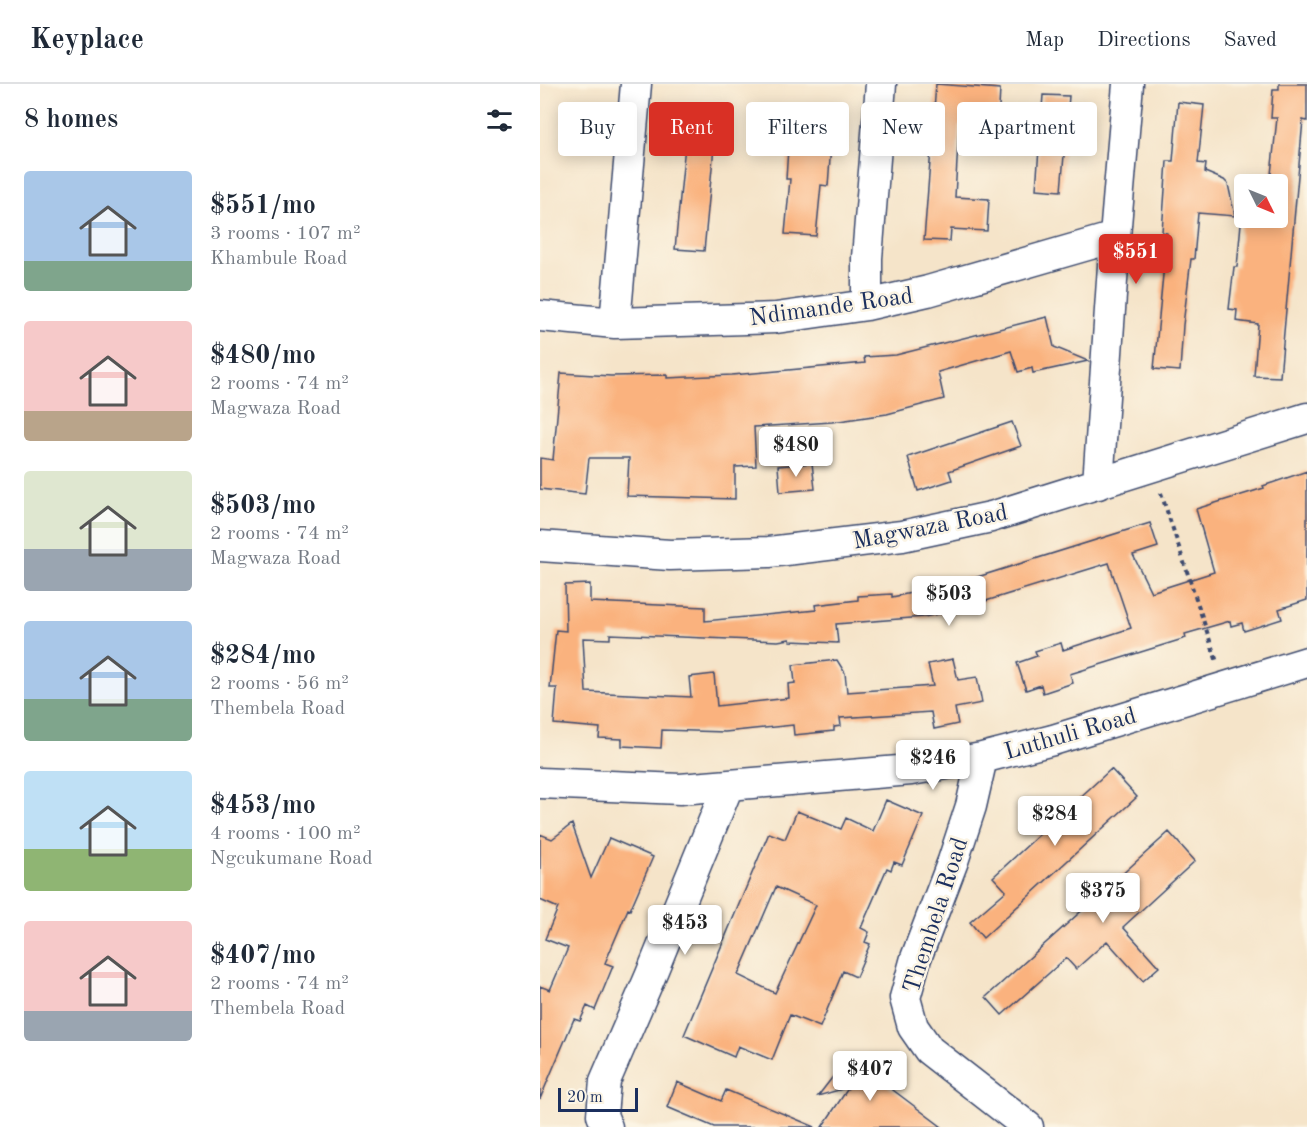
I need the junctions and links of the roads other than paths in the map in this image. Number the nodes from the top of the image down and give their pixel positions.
1 (636, 84) edge
2 (881, 84) edge
3 (1128, 84) edge
4 (1115, 237) junction
5 (867, 305) junction
6 (540, 316) edge
7 (615, 323) junction
8 (1307, 418) edge
9 (1098, 484) junction
10 (540, 546) edge
11 (1307, 662) edge
12 (981, 758) junction
13 (540, 783) edge
14 (728, 786) junction
15 (598, 1125) edge
16 (1028, 1127) edge

1 - 7 street
2 - 5 street
3 - 4 street
4 - 5 street, Ndimande Road
4 - 9 street
5 - 7 street, Ndimande Road
6 - 7 street, Ndimande Road
8 - 9 street, Magwaza Road
9 - 10 street, Magwaza Road
11 - 12 street, Luthuli Road
12 - 14 street, Luthuli Road
12 - 16 street, Thembela Road
13 - 14 street, Luthuli Road
14 - 15 street

